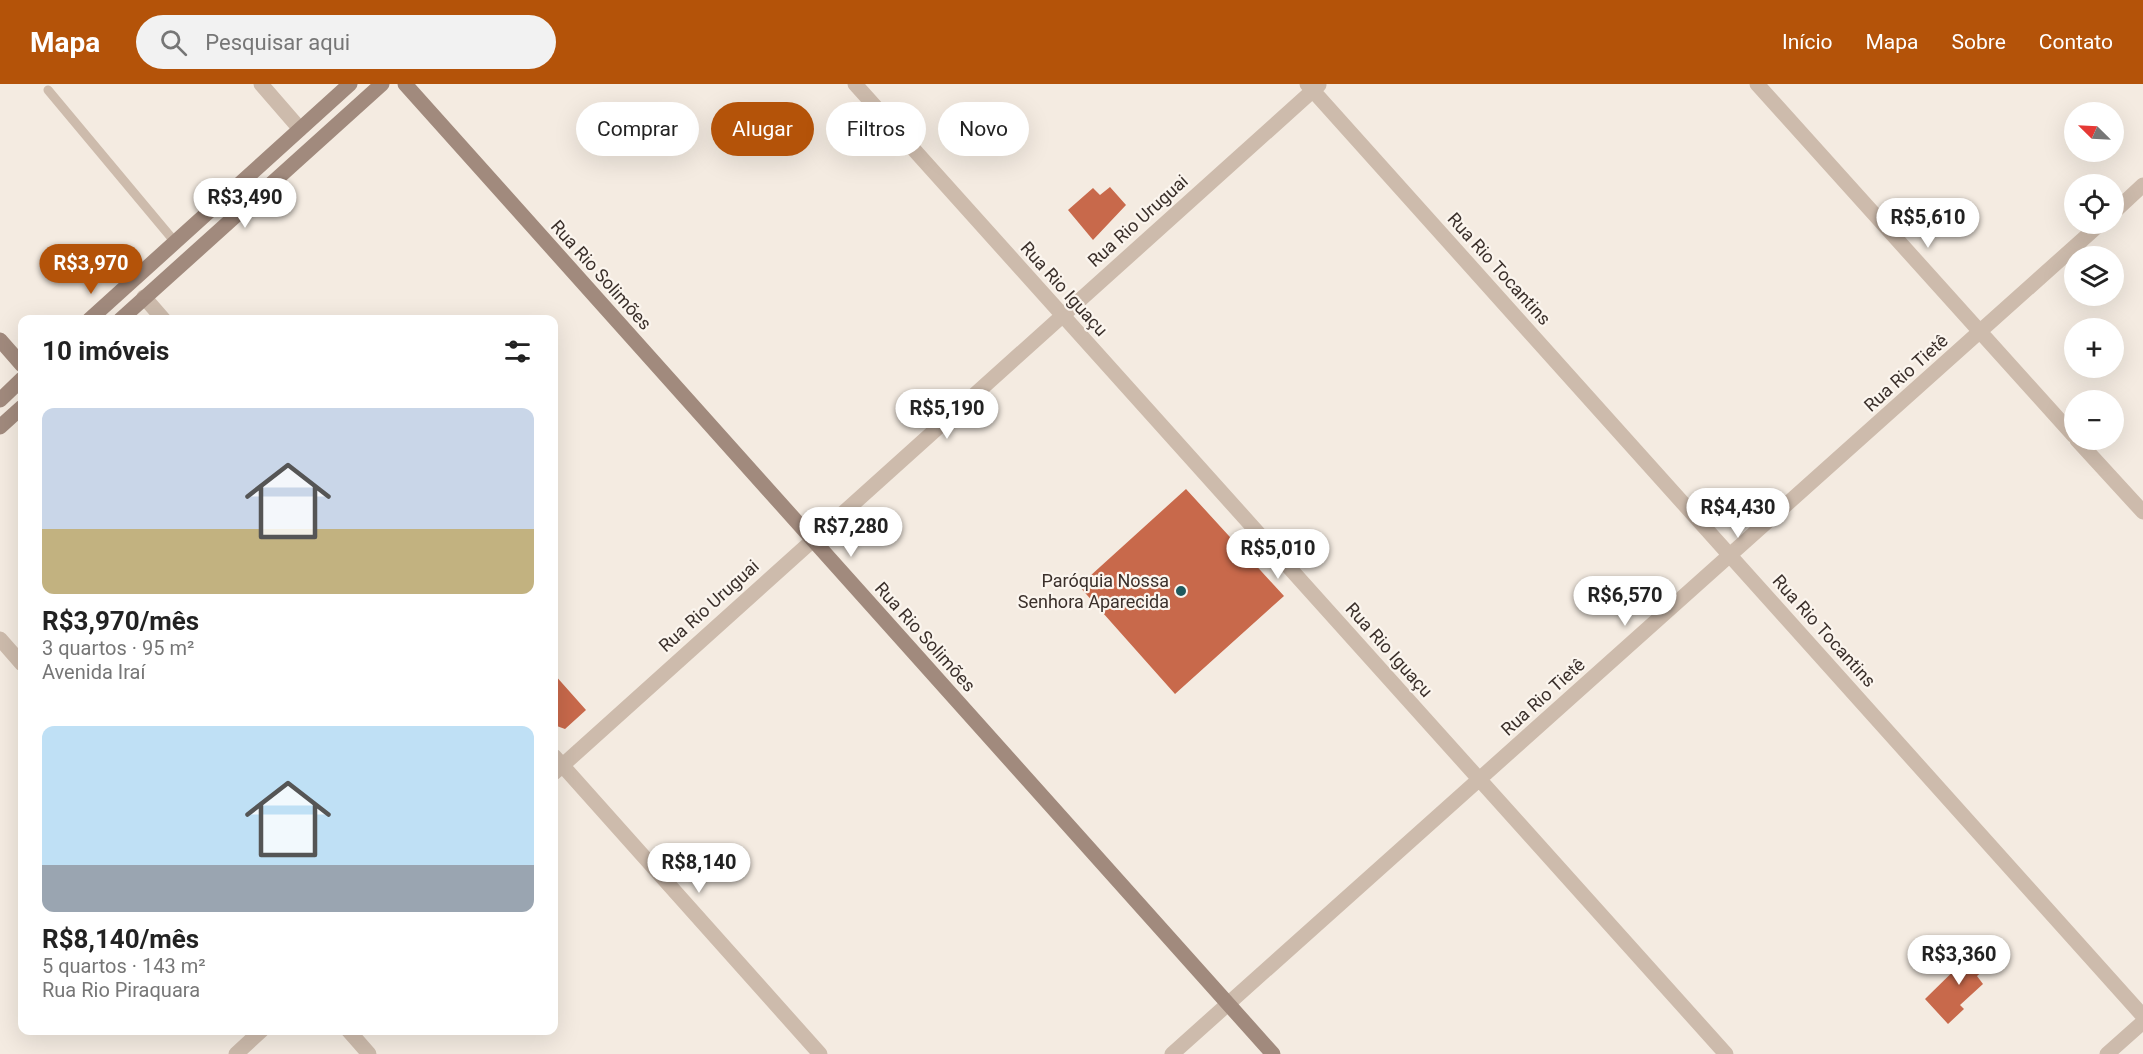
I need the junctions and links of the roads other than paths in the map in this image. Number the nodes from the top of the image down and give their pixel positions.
1 (261, 84) edge
2 (350, 84) edge
3 (382, 84) edge
4 (405, 84) edge
5 (855, 84) edge
6 (1757, 84) edge
7 (1314, 86) edge
8 (48, 90) dead end
9 (300, 129) junction
10 (2143, 185) edge
11 (2124, 203) edge
12 (2089, 234) edge
13 (175, 242) junction
14 (144, 297) junction
15 (95, 315) edge
16 (125, 315) edge
17 (160, 315) edge
18 (1061, 315) junction
19 (1980, 332) junction
20 (0, 340) edge
21 (18, 360) edge
22 (18, 383) edge
23 (0, 400) edge
24 (18, 411) edge
25 (2064, 425) edge
26 (0, 427) edge
27 (2087, 450) edge
28 (2143, 512) edge
29 (812, 540) junction
30 (1730, 555) junction
31 (0, 639) edge
32 (18, 659) edge
33 (558, 763) edge
34 (558, 767) edge
35 (1480, 780) junction
36 (1229, 1004) junction
37 (2143, 1016) edge
38 (2143, 1022) edge
39 (257, 1035) edge
40 (352, 1035) edge
41 (236, 1054) edge
42 (369, 1054) edge
43 (820, 1054) edge
44 (1172, 1054) edge
45 (1273, 1054) edge
46 (1726, 1054) edge
47 (2107, 1054) edge

1 - 9 street
2 - 9 street
3 - 14 street
4 - 29 street, Rua Rio Solimões
5 - 18 street, Rua Rio Iguaçu
6 - 19 street
7 - 18 street, Rua Rio Uruguai
7 - 30 street, Rua Rio Tocantins
8 - 13 lane
9 - 13 street
10 - 11 street
12 - 19 street, Rua Rio Tietê
13 - 15 street
14 - 16 street
14 - 17 street
18 - 29 street, Rua Rio Uruguai
18 - 35 street, Rua Rio Iguaçu
19 - 25 street
19 - 30 street, Rua Rio Tietê
20 - 21 street
22 - 23 street
24 - 26 street
27 - 28 street
29 - 33 street, Rua Rio Uruguai
29 - 36 street, Rua Rio Solimões
30 - 35 street, Rua Rio Tietê
30 - 37 street, Rua Rio Tocantins
31 - 32 street
34 - 43 street
35 - 36 street, Rua Rio Tietê
35 - 46 street, Rua Rio Iguaçu
36 - 44 street, Rua Rio Tietê
36 - 45 street, Rua Rio Solimões
38 - 47 street
39 - 41 street
40 - 42 street

